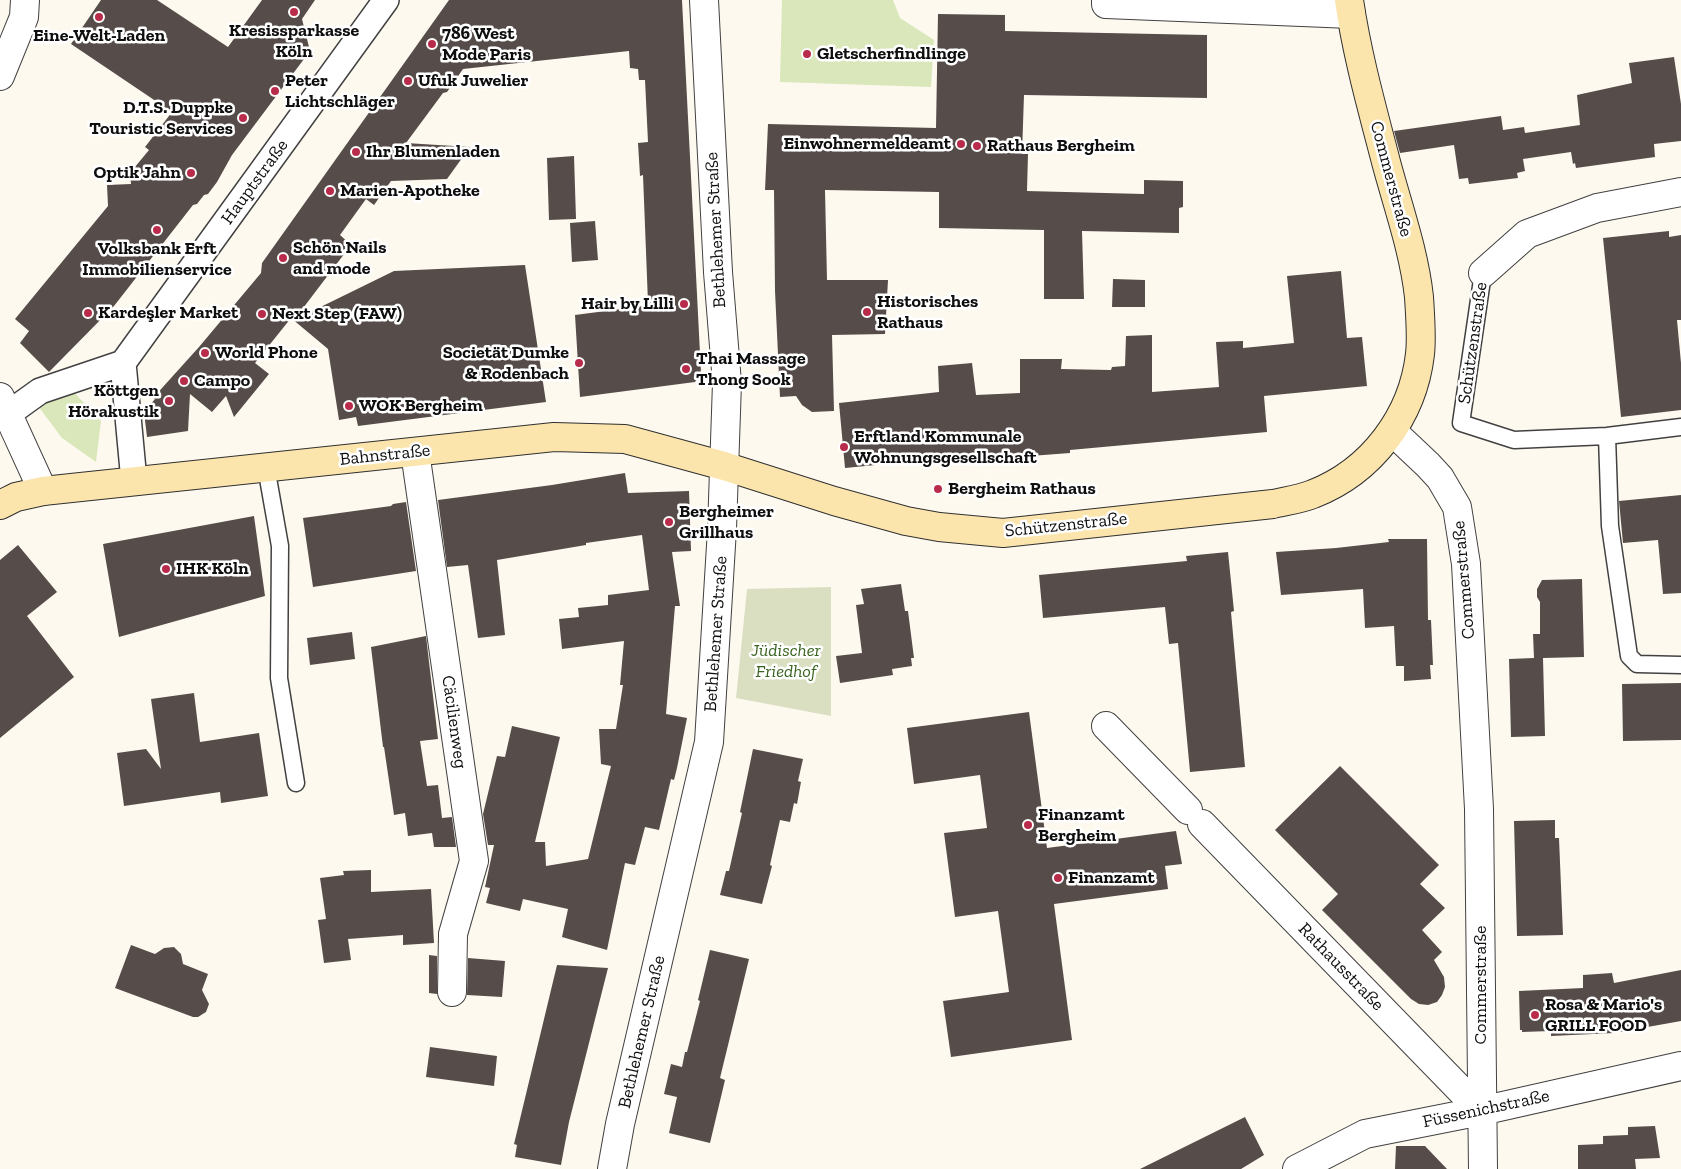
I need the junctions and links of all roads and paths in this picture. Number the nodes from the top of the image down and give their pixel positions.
1 (25, 0) edge
2 (386, 0) edge
3 (704, 0) edge
4 (1106, 0) edge
5 (1350, 7) edge
6 (0, 76) edge
7 (1681, 192) edge
8 (1483, 273) joint
9 (123, 363) junction
10 (4, 405) edge
11 (1681, 427) edge
12 (1392, 432) junction
13 (1607, 436) junction
14 (415, 452) junction
15 (724, 466) junction
16 (266, 467) junction
17 (134, 481) junction
18 (43, 491) junction
19 (0, 504) edge
20 (1681, 665) edge
21 (1106, 726) dead end
22 (296, 783) dead end
23 (452, 992) dead end
24 (1681, 1066) edge
25 (1481, 1111) junction
26 (1307, 1164) edge
27 (612, 1169) edge
28 (1483, 1169) edge

1 - 6 street
2 - 9 street, Hauptstraße
3 - 15 street, Bethlehemer Straße
4 - 5 street
5 - 12 main road, Commerstraße
7 - 8 street, Schützenstraße
8 - 13 lane, Schützenstraße
9 - 10 street
9 - 17 street
10 - 18 street
11 - 13 lane
12 - 15 main road, Schützenstraße
12 - 25 street, Commerstraße
13 - 20 lane
14 - 15 main road, Bahnstraße
14 - 16 main road, Bahnstraße
14 - 23 street, Cäcilienweg
15 - 27 street, Bethlehemer Straße
16 - 17 main road, Bahnstraße
16 - 22 lane
17 - 18 main road, Bahnstraße
18 - 19 main road, Bahnstraße
21 - 25 street, Rathausstraße
24 - 25 street, Füssenichstraße
25 - 26 street, Füssenichstraße
25 - 28 street, Commerstraße

